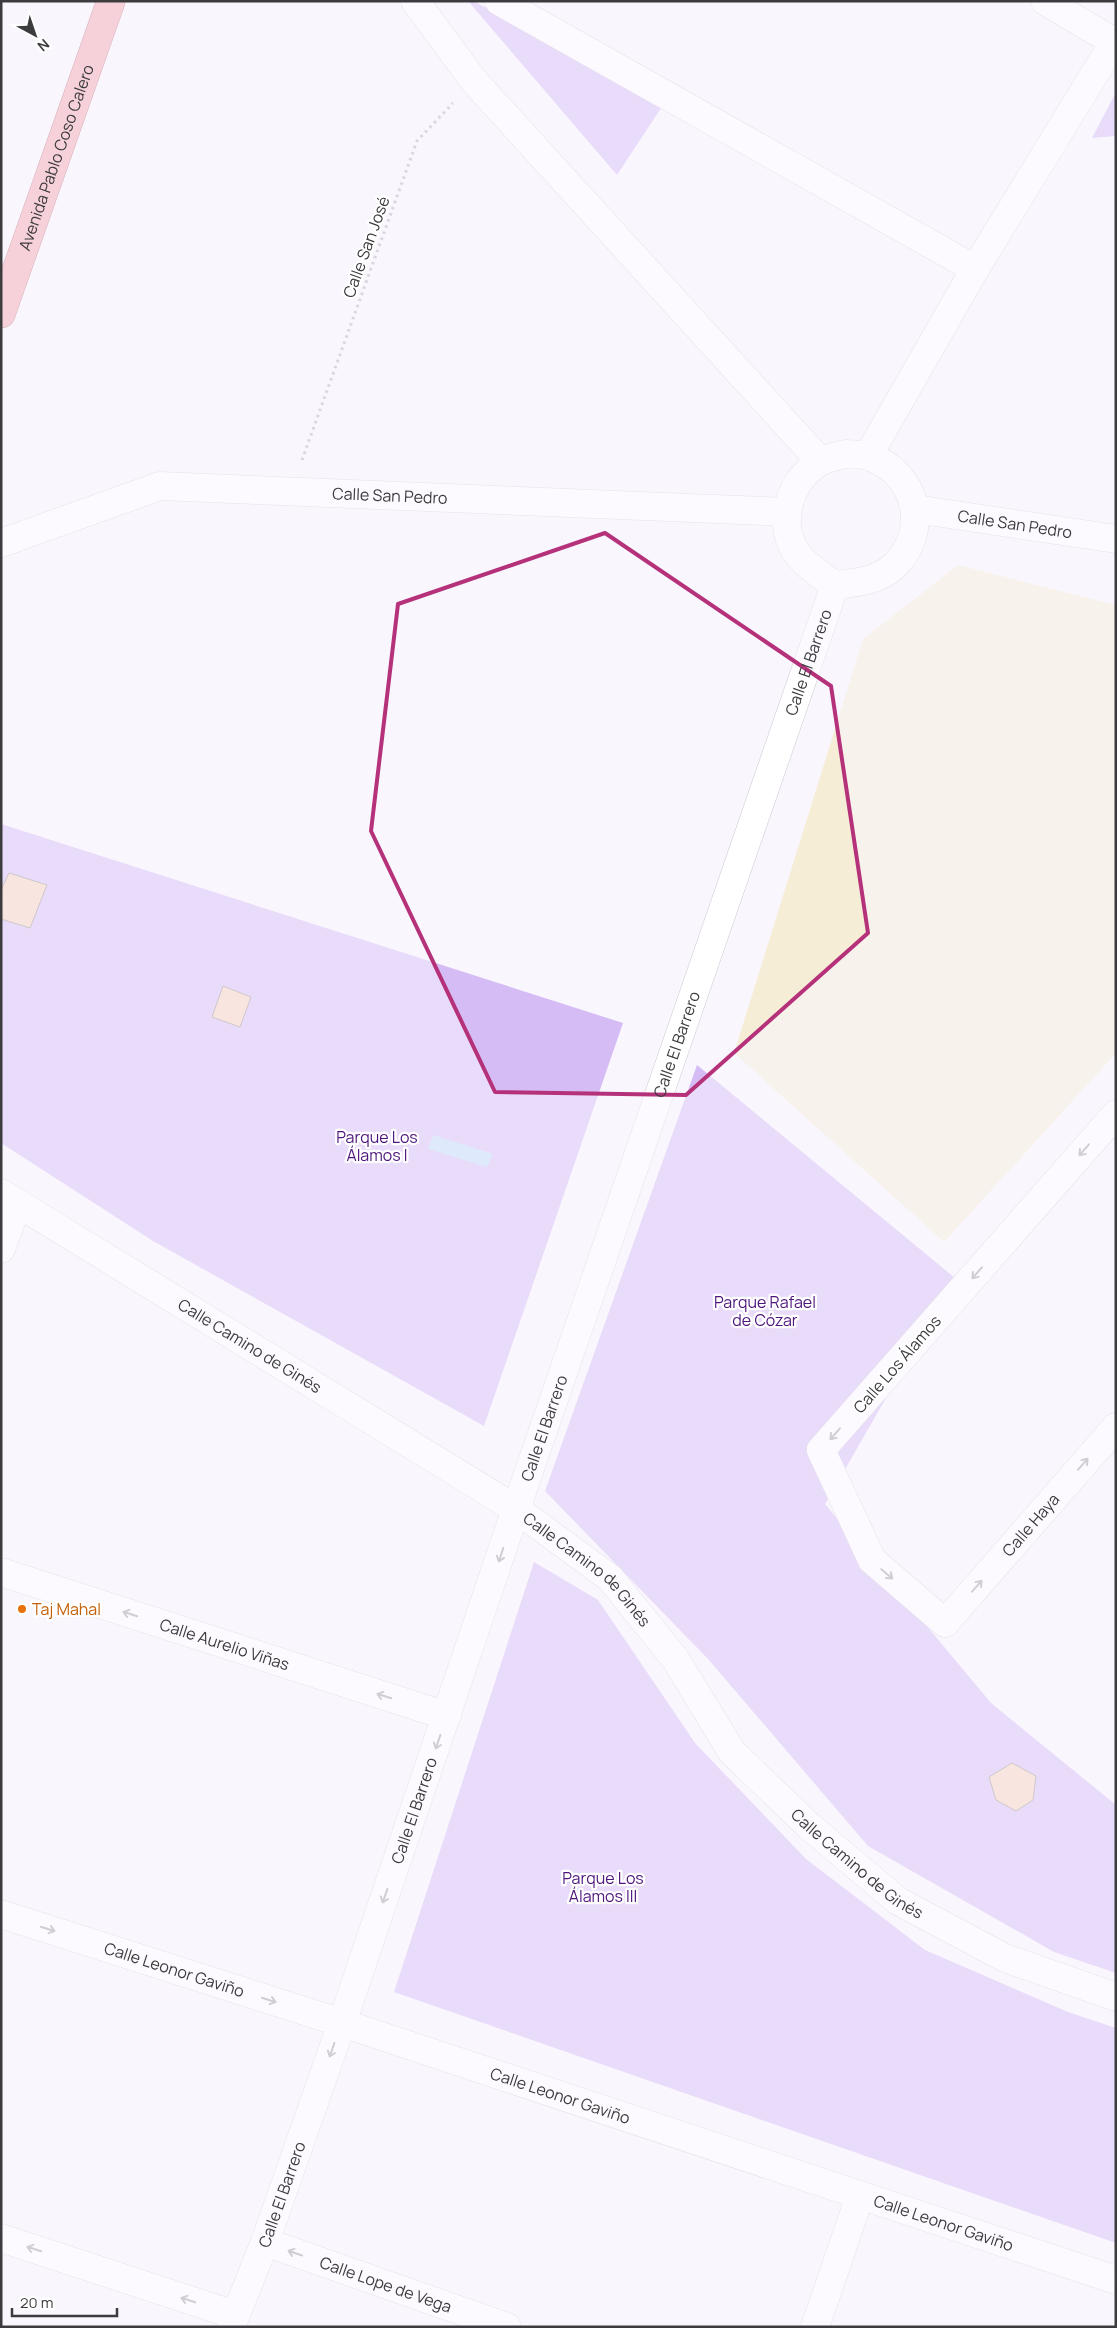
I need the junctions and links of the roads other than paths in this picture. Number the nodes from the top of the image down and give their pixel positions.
1 (111, 1) edge
2 (415, 1) edge
3 (499, 1) edge
4 (1045, 1) edge
5 (1115, 41) edge
6 (975, 270) junction
7 (1, 314) edge
8 (868, 456) junction
9 (820, 461) junction
10 (915, 508) junction
11 (787, 512) junction
12 (1116, 539) edge
13 (1, 542) edge
14 (835, 585) junction
15 (1116, 1114) edge
16 (9, 1198) edge
17 (1, 1249) edge
18 (1116, 1427) edge
19 (516, 1509) junction
20 (1, 1572) edge
21 (945, 1623) joint
22 (447, 1716) junction
23 (1, 1914) edge
24 (1116, 1997) edge
25 (342, 2023) junction
26 (860, 2196) junction
27 (1, 2238) edge
28 (265, 2242) junction
29 (1116, 2280) edge
30 (233, 2321) edge
31 (507, 2327) edge
32 (815, 2327) edge

1 - 7 main road, Avenida Pablo Coso Calero
2 - 9 street
3 - 6 street
4 - 5 street
5 - 6 street
6 - 8 street
8 - 9 street
8 - 10 street
9 - 11 street
10 - 12 street, Calle San Pedro
10 - 14 street
11 - 13 street, Calle San Pedro
11 - 14 street
14 - 19 street, Calle El Barrero
15 -> 21 street, Calle Los Álamos
16 - 17 street
16 - 19 street, Calle Camino de Ginés
21 -> 18 street, Calle Haya
19 -> 22 street, Calle El Barrero
19 - 24 street, Calle Camino de Ginés
22 -> 20 street, Calle Aurelio Viñas
22 -> 25 street, Calle El Barrero
23 -> 25 street, Calle Leonor Gaviño
25 - 26 street, Calle Leonor Gaviño
25 -> 28 street, Calle El Barrero
26 - 29 street, Calle Leonor Gaviño
26 - 32 street
30 -> 27 street
28 - 30 street, Calle El Barrero
31 -> 28 street, Calle Lope de Vega

